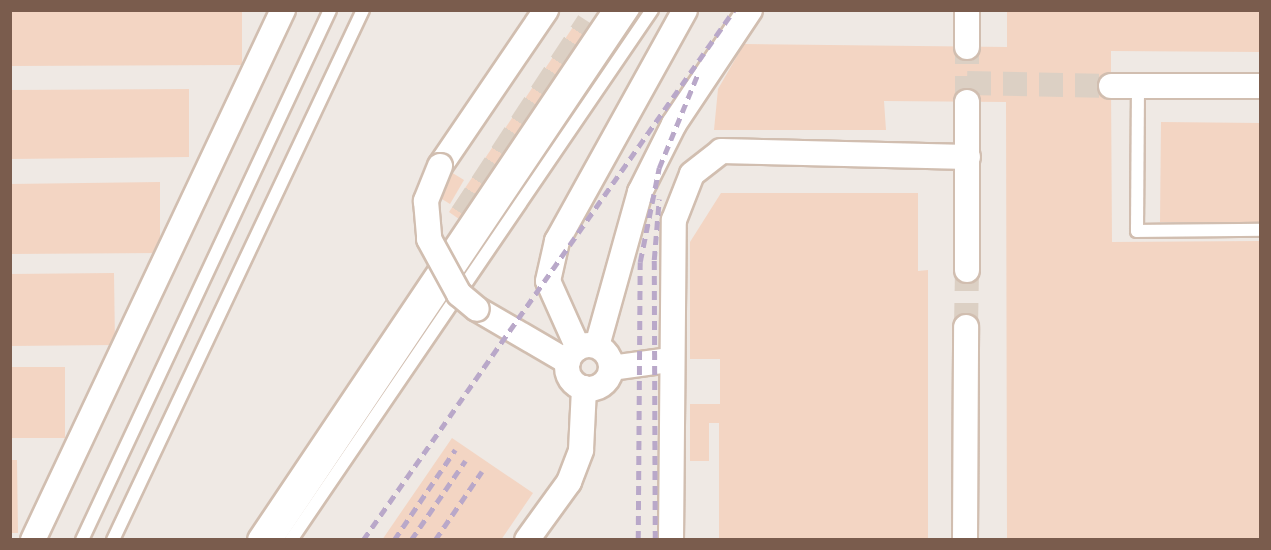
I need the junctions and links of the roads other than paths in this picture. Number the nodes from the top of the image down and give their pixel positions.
1 (283, 10) edge
2 (330, 10) edge
3 (363, 10) edge
4 (546, 10) edge
5 (616, 10) edge
6 (633, 10) edge
7 (652, 10) edge
8 (685, 10) edge
9 (750, 10) edge
10 (966, 10) edge
11 (967, 47) tunnel mouth
12 (1111, 86) tunnel mouth
13 (1138, 86) junction
14 (1260, 86) edge
15 (967, 102) tunnel mouth
16 (968, 156) junction
17 (1260, 230) edge
18 (967, 270) tunnel mouth
19 (966, 327) tunnel mouth
20 (581, 352) junction
21 (670, 360) junction
22 (611, 369) junction
23 (584, 388) junction
24 (33, 540) edge
25 (82, 540) edge
26 (113, 540) edge
27 (260, 540) edge
28 (277, 540) edge
29 (291, 540) edge
30 (527, 540) edge
31 (670, 540) edge
32 (965, 540) edge

1 - 24 street
2 - 25 lane
3 - 26 lane
4 - 20 street, bridge
5 - 27 street
6 - 28 lane
7 - 29 lane
8 - 20 street
9 - 20 street
10 - 11 street
12 - 13 street
13 - 14 street
13 - 17 lane
15 - 16 street
16 - 18 street
16 - 21 street
19 - 32 street
20 - 22 street
20 - 23 street
21 - 22 street
21 - 31 street
22 - 23 street
23 - 30 street

